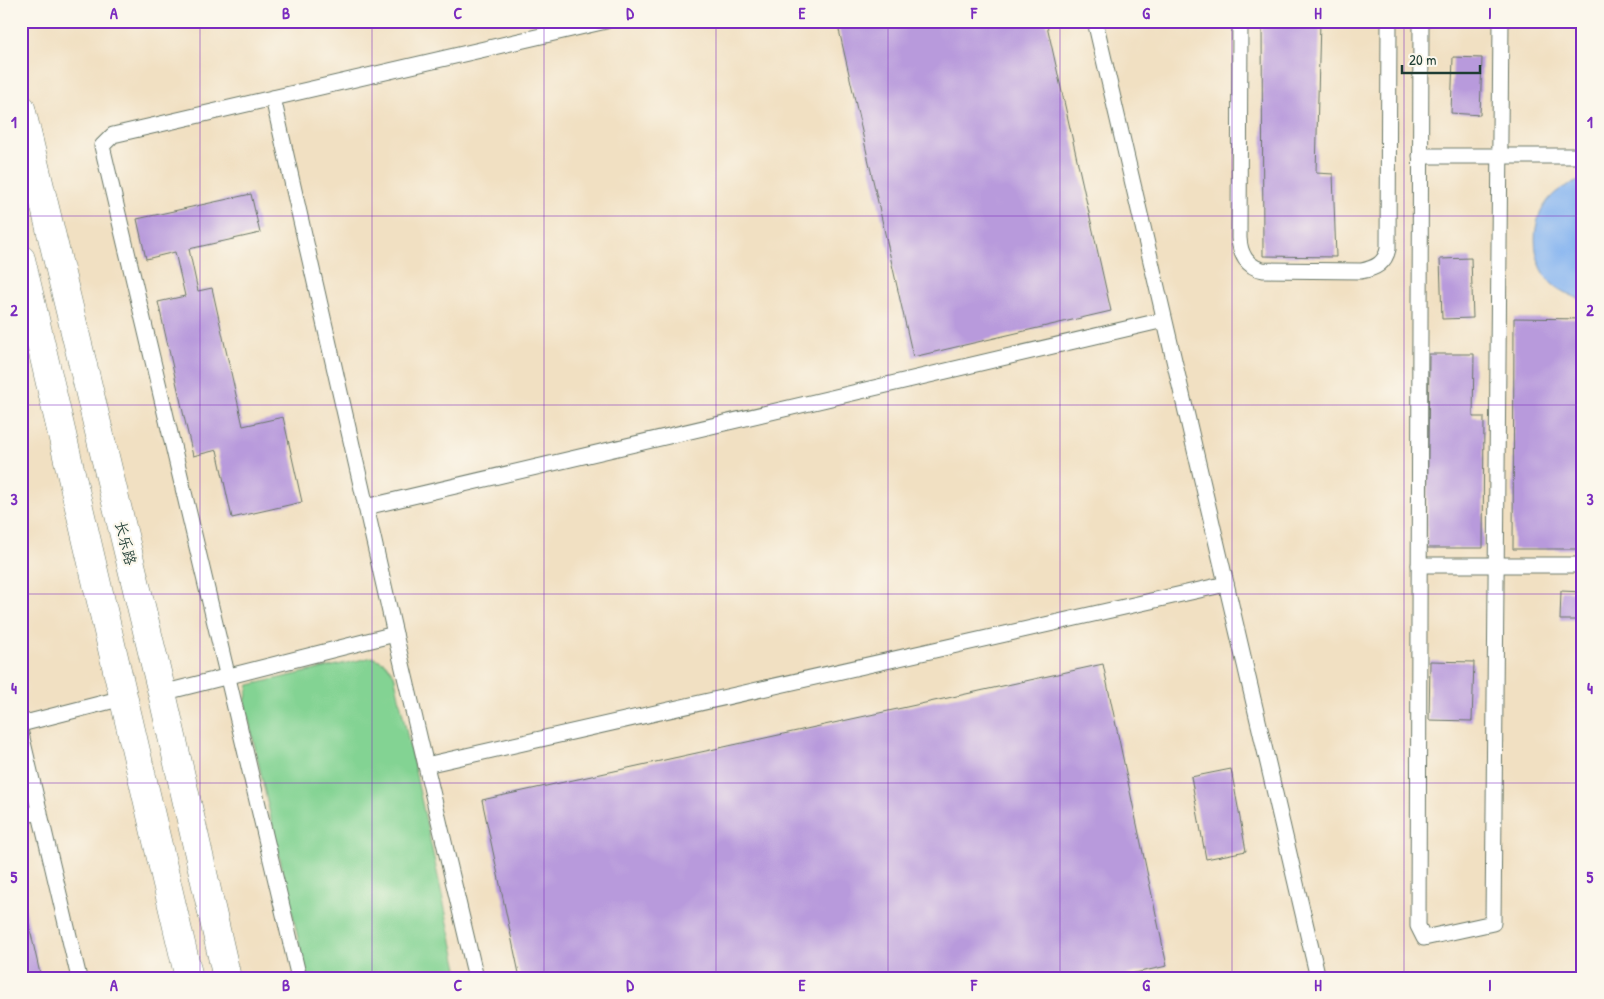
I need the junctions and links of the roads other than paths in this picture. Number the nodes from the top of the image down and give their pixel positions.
1 (606, 21) edge
2 (1095, 21) edge
3 (1240, 21) edge
4 (1389, 21) edge
5 (1421, 21) edge
6 (1501, 21) edge
7 (273, 98) junction
8 (21, 108) edge
9 (1420, 156) junction
10 (1500, 156) junction
11 (1583, 156) edge
12 (21, 259) edge
13 (1164, 320) junction
14 (366, 507) junction
15 (1419, 565) junction
16 (1496, 565) junction
17 (1583, 565) edge
18 (1226, 584) junction
19 (395, 634) junction
20 (227, 677) junction
21 (162, 693) junction
22 (123, 698) junction
23 (21, 724) edge
24 (21, 734) edge
25 (426, 765) junction
26 (40, 812) junction
27 (21, 816) edge
28 (79, 978) edge
29 (189, 978) edge
30 (227, 978) edge
31 (299, 978) edge
32 (476, 978) edge
33 (1318, 978) edge

1 - 7 lane
2 - 13 lane
3 - 4 lane
5 - 9 lane
6 - 10 lane
7 - 14 lane
7 - 20 lane
8 - 21 street, 长乐路
9 - 10 lane
9 - 15 lane
10 - 11 lane
10 - 16 lane
12 - 22 street
13 - 14 lane
13 - 18 lane
14 - 19 lane
15 - 16 lane
15 - 16 lane
16 - 17 lane
18 - 25 lane
18 - 33 lane
19 - 20 lane
19 - 25 lane
20 - 21 lane
20 - 31 lane
21 - 30 street, 长乐路
22 - 23 lane
22 - 29 street
24 - 26 lane
25 - 32 lane
26 - 27 lane
26 - 28 lane

